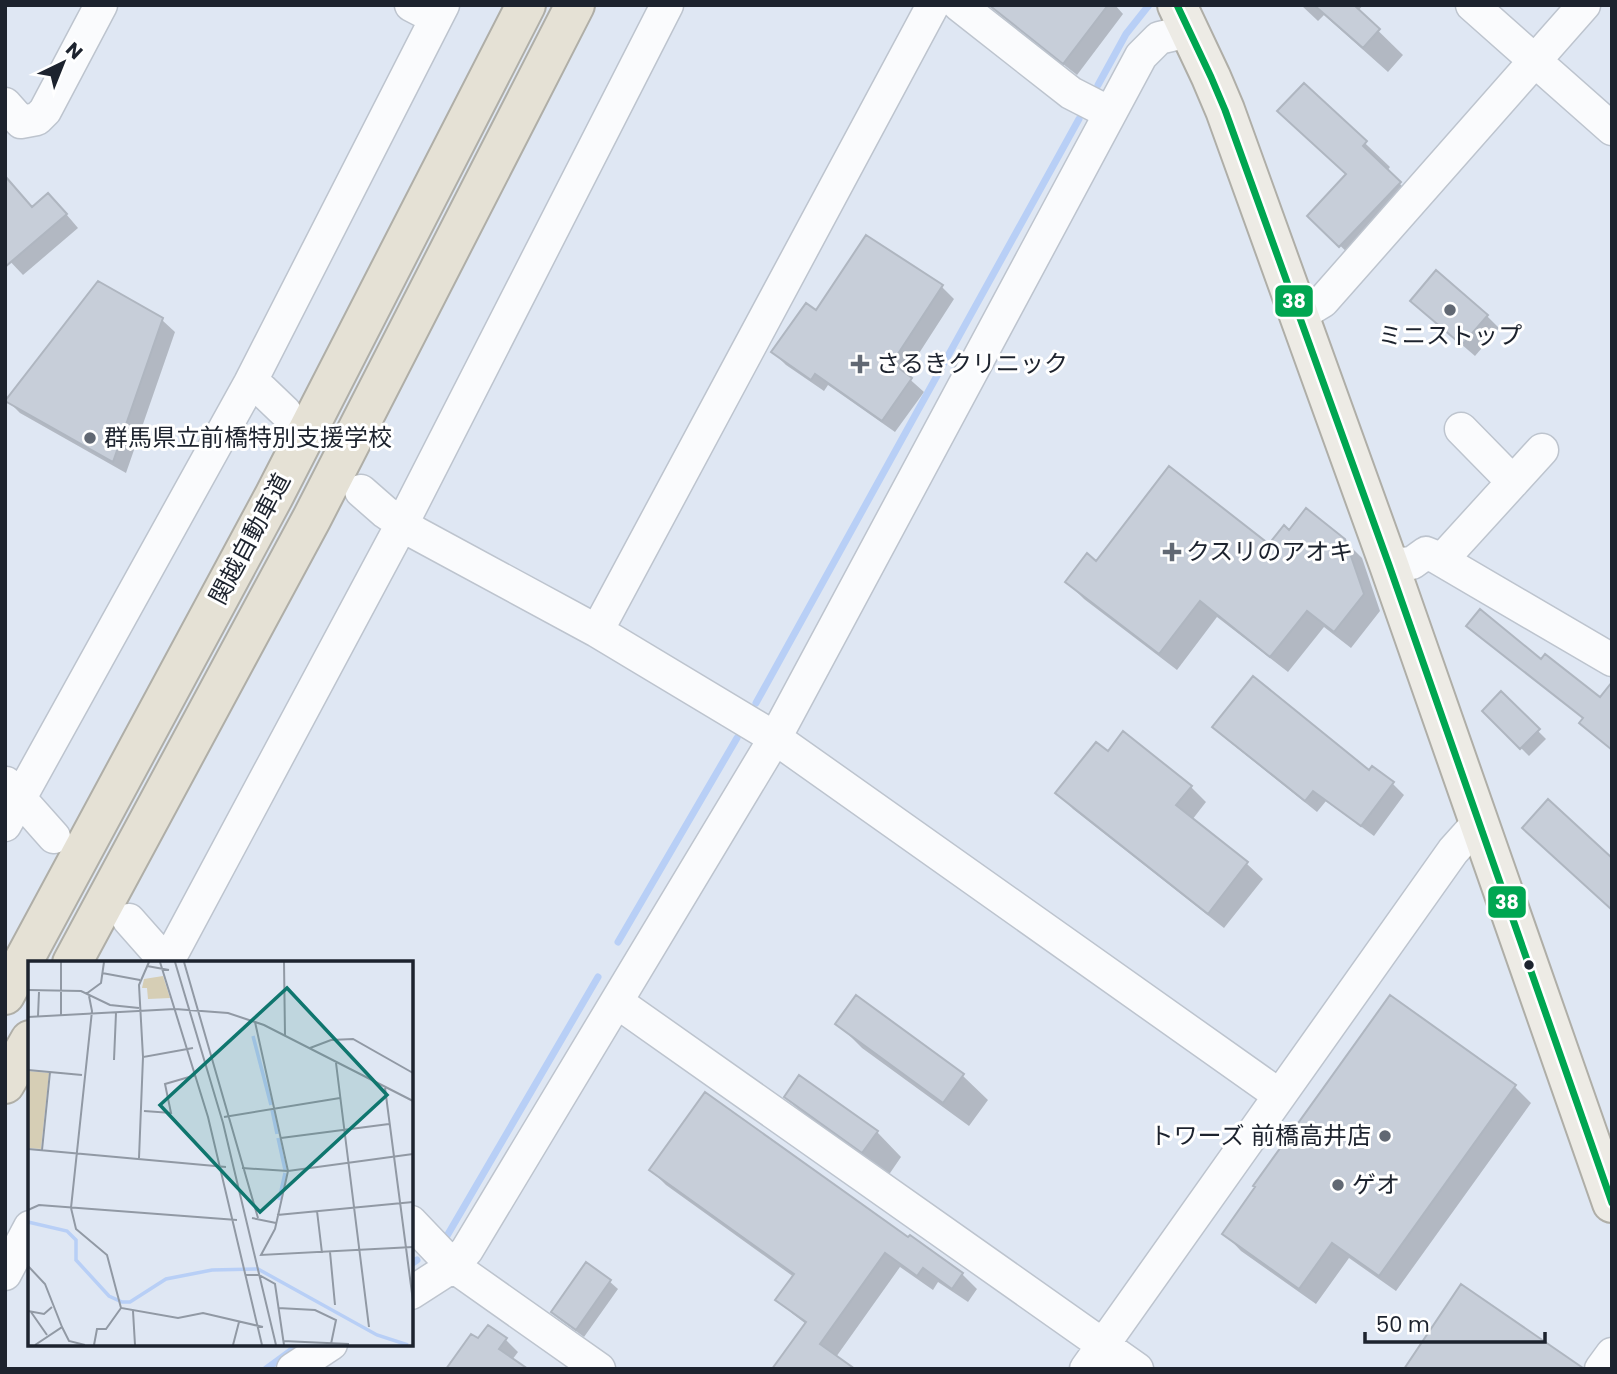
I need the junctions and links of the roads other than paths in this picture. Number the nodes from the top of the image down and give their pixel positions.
1 (101, 5) edge
2 (526, 5) edge
3 (575, 5) edge
4 (667, 5) edge
5 (933, 5) edge
6 (959, 5) edge
7 (1472, 5) edge
8 (1584, 5) edge
9 (430, 10) edge
10 (1183, 18) edge
11 (1534, 61) junction
12 (5, 104) edge
13 (1110, 113) junction
14 (1612, 129) edge
15 (1300, 315) junction
16 (250, 383) junction
17 (285, 412) dead end
18 (1461, 429) dead end
19 (1542, 450) dead end
20 (1513, 482) junction
21 (361, 491) dead end
22 (402, 524) junction
23 (1443, 561) junction
24 (1389, 565) junction
25 (597, 631) junction
26 (1612, 660) edge
27 (775, 738) junction
28 (10, 802) edge
29 (1480, 828) junction
30 (54, 837) dead end
31 (129, 920) dead end
32 (73, 961) edge
33 (165, 961) edge
34 (168, 961) edge
35 (5, 995) edge
36 (617, 1002) junction
37 (28, 1044) edge
38 (5, 1084) edge
39 (1279, 1095) junction
40 (1612, 1203) edge
41 (413, 1224) edge
42 (28, 1231) edge
43 (453, 1266) junction
44 (5, 1274) edge
45 (413, 1292) edge
46 (328, 1346) edge
47 (1612, 1353) edge
48 (1095, 1357) edge
49 (293, 1369) edge
50 (599, 1369) edge
51 (1137, 1369) edge
52 (1601, 1369) edge

1 - 12 street
2 - 35 highway, 関越自動車道
3 - 32 highway, 関越自動車道
4 - 22 street
5 - 25 street
6 - 13 street
7 - 11 street
8 - 11 street
9 - 16 street
10 - 13 street
10 - 15 main road
11 - 14 street
11 - 15 street
13 - 27 street
15 - 24 main road
16 - 17 street
16 - 28 street
18 - 20 street
19 - 20 street
20 - 23 street
21 - 22 street
22 - 25 street
22 - 34 street
23 - 24 street
23 - 26 street
24 - 29 main road
25 - 27 street
27 - 36 street
27 - 39 street
28 - 30 street
29 - 39 street
29 - 40 main road
31 - 33 street
36 - 43 street
36 - 48 street
37 - 38 highway
39 - 48 street
41 - 43 street
42 - 44 street
43 - 45 street
43 - 50 street
46 - 49 street
47 - 52 street
48 - 51 street

